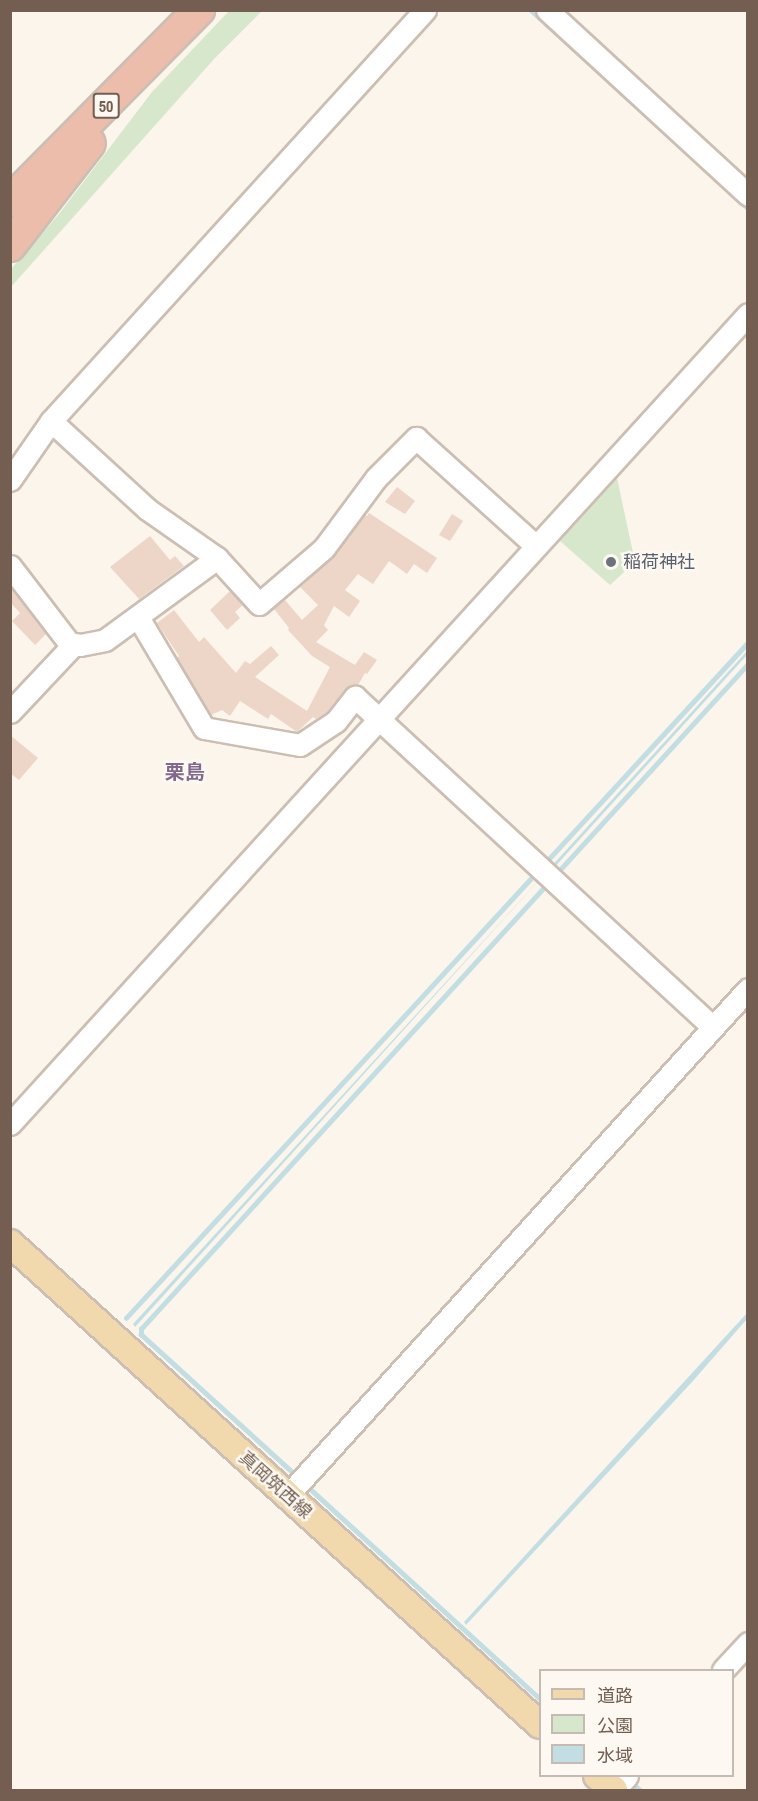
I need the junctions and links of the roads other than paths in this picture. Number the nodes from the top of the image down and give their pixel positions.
1 (199, 10) edge
2 (425, 10) edge
3 (547, 10) edge
4 (150, 61) junction
5 (747, 195) edge
6 (10, 201) edge
7 (10, 246) edge
8 (747, 314) edge
9 (51, 421) junction
10 (10, 480) edge
11 (536, 546) junction
12 (217, 558) junction
13 (10, 566) edge
14 (138, 617) junction
15 (74, 644) junction
16 (10, 712) edge
17 (377, 720) junction
18 (747, 989) edge
19 (713, 1027) junction
20 (10, 1124) edge
21 (10, 1244) edge
22 (287, 1496) junction
23 (747, 1643) edge
24 (725, 1669) edge
25 (539, 1724) edge
26 (598, 1777) edge
27 (626, 1777) edge
28 (614, 1791) edge

1 - 4 highway, 50
2 - 9 street
3 - 5 street
4 - 6 highway, 50
4 - 7 highway
8 - 11 street
9 - 10 street
9 - 12 street
11 - 12 street
11 - 17 street
12 - 14 street
13 - 15 street
14 - 15 street
14 - 17 street
15 - 16 street
17 - 19 street
17 - 20 street
18 - 19 street
19 - 22 street
21 - 22 main road, 真岡筑西線
22 - 25 main road, 真岡筑西線
23 - 24 street
26 - 28 main road
27 - 28 street

